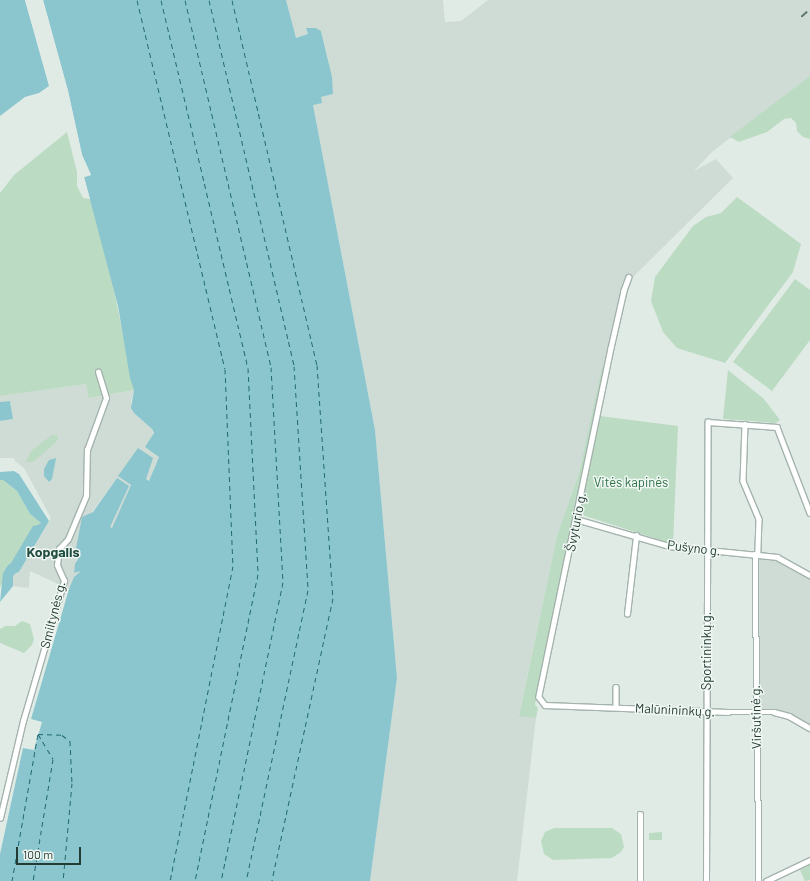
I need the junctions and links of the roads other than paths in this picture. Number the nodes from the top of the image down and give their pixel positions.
1 (629, 277) dead end
2 (98, 372) dead end
3 (745, 424) junction
4 (810, 513) edge
5 (576, 519) junction
6 (636, 536) junction
7 (706, 550) junction
8 (756, 554) junction
9 (810, 575) edge
10 (628, 614) dead end
11 (616, 687) dead end
12 (539, 697) joint
13 (616, 707) junction
14 (706, 711) junction
15 (756, 711) junction
16 (810, 728) edge
17 (640, 814) dead end
18 (0, 818) edge
19 (810, 860) edge
20 (640, 881) edge
21 (706, 881) edge
22 (759, 881) edge
23 (766, 881) edge

1 - 5 street, Švyturio g.
2 - 18 street, Smiltynės g.
3 - 4 street
3 - 7 street, Sportininkų g.
3 - 8 street, Viršutinė g.
5 - 6 street, Pušyno g.
5 - 12 street, Švyturio g.
6 - 7 street, Pušyno g.
6 - 10 street
7 - 8 street, Pušyno g.
7 - 14 street, Sportininkų g.
8 - 9 street, Pušyno g.
8 - 15 street, Viršutinė g.
11 - 13 street
12 - 13 street, Malūnininkų g.
13 - 14 street, Malūnininkų g.
14 - 15 street, Malūnininkų g.
14 - 21 street, Sportininkų g.
15 - 16 street, Malūnininkų g.
15 - 22 street, Viršutinė g.
17 - 20 street
19 - 23 street

